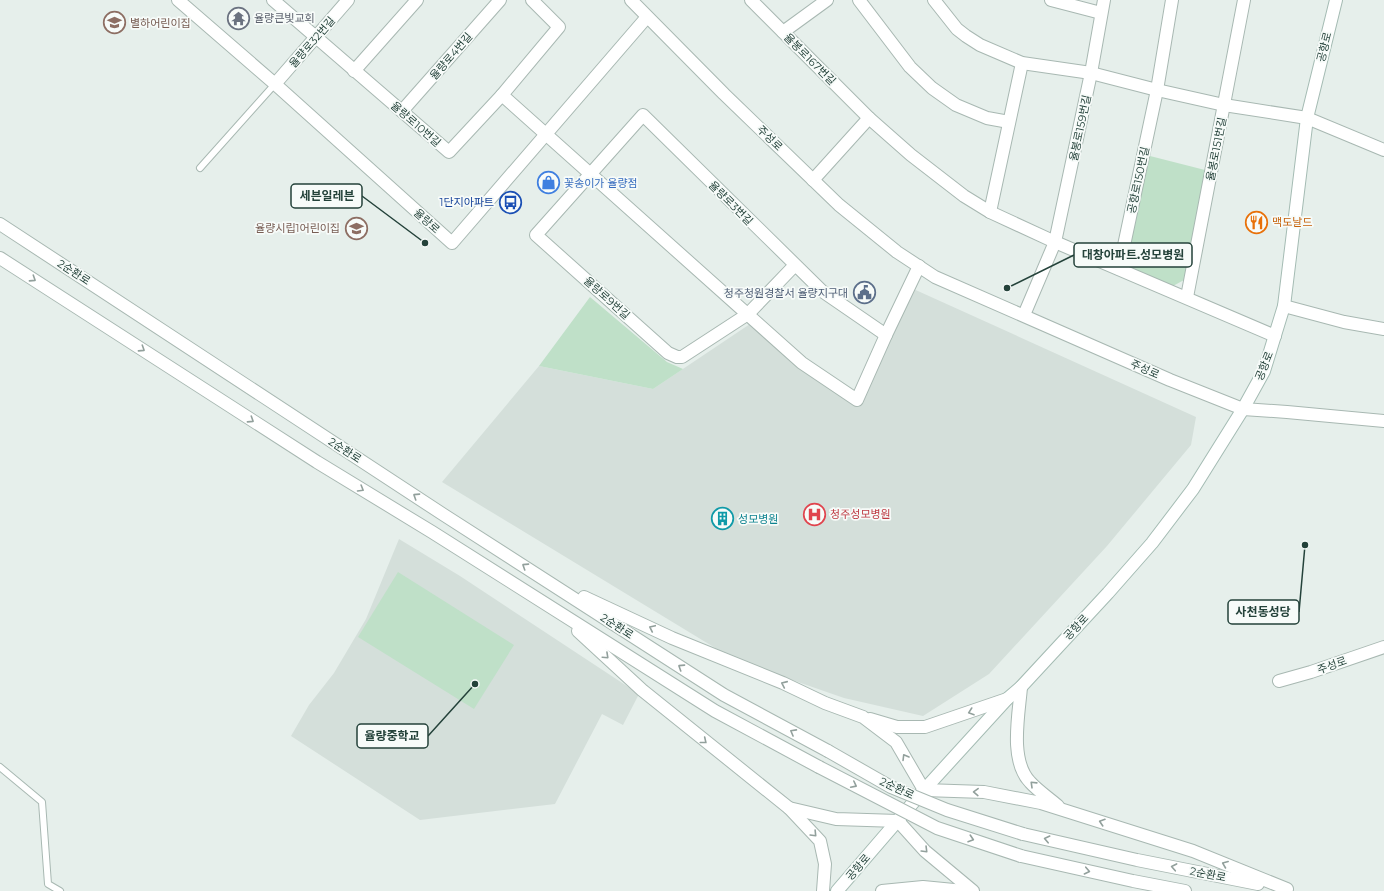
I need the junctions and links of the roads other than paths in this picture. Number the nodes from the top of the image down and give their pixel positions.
1 (178, 0) edge
2 (348, 0) edge
3 (417, 0) edge
4 (500, 0) edge
5 (532, 0) edge
6 (631, 0) edge
7 (751, 0) edge
8 (827, 0) edge
9 (859, 0) edge
10 (934, 0) edge
11 (1051, 0) edge
12 (1104, 0) edge
13 (1172, 0) edge
14 (1244, 0) edge
15 (1336, 0) edge
16 (276, 1) edge
17 (1100, 13) junction
18 (647, 17) junction
19 (783, 32) junction
20 (316, 37) junction
21 (1022, 63) junction
22 (354, 71) junction
23 (1091, 73) junction
24 (275, 84) junction
25 (1157, 90) junction
26 (502, 95) junction
27 (1224, 105) junction
28 (402, 111) junction
29 (869, 118) junction
30 (1307, 118) junction
31 (1009, 122) junction
32 (546, 135) junction
33 (1384, 150) edge
34 (200, 168) dead end
35 (591, 174) junction
36 (813, 180) junction
37 (990, 212) junction
38 (0, 224) edge
39 (1055, 242) junction
40 (0, 258) edge
41 (795, 265) junction
42 (919, 266) junction
43 (1119, 269) junction
44 (1186, 297) junction
45 (1284, 306) junction
46 (748, 314) junction
47 (1024, 315) junction
48 (1384, 329) edge
49 (886, 334) junction
50 (1275, 336) junction
51 (1243, 409) junction
52 (1384, 421) edge
53 (541, 577) junction
54 (557, 611) junction
55 (1384, 647) edge
56 (1279, 681) dead end
57 (1021, 687) junction
58 (1007, 699) junction
59 (863, 717) junction
60 (0, 767) edge
61 (924, 790) junction
62 (789, 808) junction
63 (1062, 809) junction
64 (898, 821) junction
65 (1291, 890) edge
66 (60, 891) edge
67 (823, 891) edge
68 (837, 891) edge
69 (882, 891) edge
70 (964, 891) edge
71 (973, 891) edge
72 (1185, 891) edge

1 - 24 street, 율량로
2 - 20 street, 율량로32번길
3 - 22 street
4 - 28 street, 율량로4번길
5 - 26 street
6 - 18 street, 주성로
7 - 19 street, 율봉로167번길
8 - 19 street
9 - 31 street
10 - 21 street
11 - 17 street
12 - 17 street, 율봉로159번길
13 - 25 street, 공항로150번길
14 - 27 street, 율봉로151번길
15 - 30 street, 공항로
16 - 20 street, 율량로10번길
17 - 23 street, 율봉로159번길
18 - 32 street, 율량로
18 - 36 street, 주성로
19 - 29 street, 율봉로167번길
20 - 22 street, 율량로10번길
20 - 24 street, 율량로32번길
21 - 23 street
21 - 31 street
22 - 28 street, 율량로10번길
23 - 25 street
23 - 39 street, 율봉로159번길
24 - 32 street, 율량로
24 - 34 lane
25 - 27 street
25 - 43 street, 공항로150번길
26 - 28 street, 율량로10번길
26 - 32 street
27 - 30 street
27 - 44 street, 율봉로151번길
29 - 36 street
29 - 37 street
30 - 33 street
30 - 45 street, 공항로
31 - 37 street
32 - 35 street
35 - 41 street, 율량로3번길
35 - 46 street
35 - 46 street, 율량로9번길
36 - 42 street, 주성로
37 - 39 street
53 -> 38 street, 2순환로
39 - 43 street
39 - 47 street, 율봉로159번길
40 -> 54 street, 2순환로
41 - 46 street
41 - 49 street, 율량로3번길
42 - 47 street, 주성로
42 - 49 street
43 - 44 street
44 - 50 street
45 - 48 street
45 - 50 street, 공항로
46 - 49 street
47 - 51 street, 주성로
50 - 51 street, 공항로
51 - 52 street, 주성로
51 - 57 street, 공항로
59 -> 53 street
65 -> 53 street, 2순환로, bridge
54 -> 62 street
54 -> 72 street, 2순환로, bridge
55 - 56 street, 주성로
57 - 58 street, 공항로
63 -> 57 street
58 -> 59 street
58 - 61 street, 공항로
61 -> 59 street
60 - 66 lane
63 -> 61 street
61 - 64 street, 공항로
62 - 64 street
62 -> 67 street
65 -> 63 street
64 - 68 street, 공항로
64 -> 71 street
69 - 70 street

